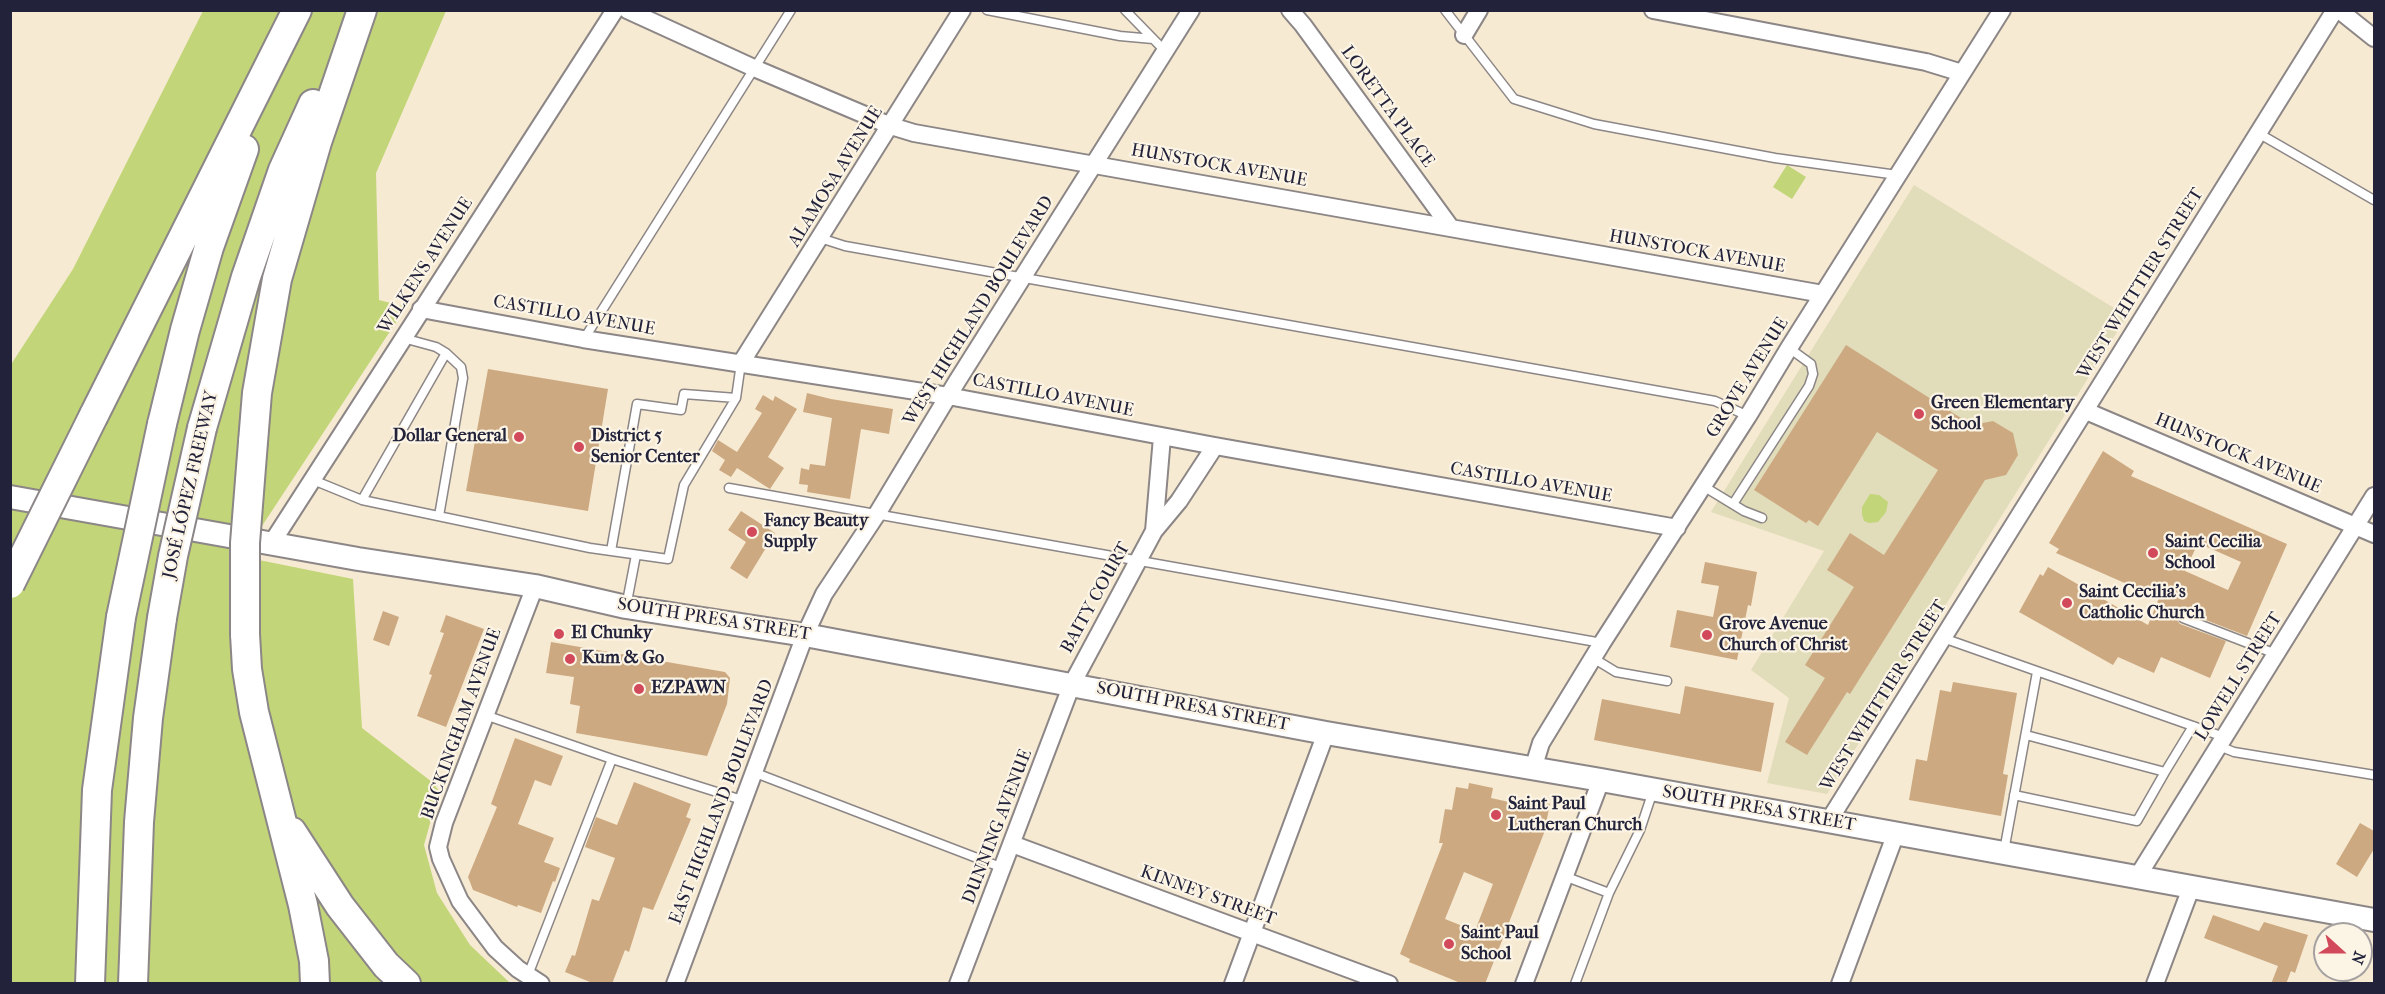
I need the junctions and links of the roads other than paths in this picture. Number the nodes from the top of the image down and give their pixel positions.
1 (298, 10) edge
2 (355, 10) edge
3 (362, 10) edge
4 (615, 10) edge
5 (627, 10) edge
6 (791, 10) edge
7 (962, 10) edge
8 (987, 10) edge
9 (1125, 10) edge
10 (1191, 10) edge
11 (1290, 10) edge
12 (1445, 10) edge
13 (1479, 10) edge
14 (1653, 10) edge
15 (2002, 10) edge
16 (2337, 10) edge
17 (1464, 35) junction
18 (2374, 38) edge
19 (1159, 45) junction
20 (754, 68) junction
21 (1962, 73) junction
22 (891, 126) junction
23 (2257, 132) junction
24 (1094, 163) junction
25 (1898, 175) junction
26 (2374, 200) edge
27 (1451, 228) junction
28 (820, 238) junction
29 (1022, 278) junction
30 (1823, 294) junction
31 (421, 309) junction
32 (403, 338) junction
33 (583, 339) junction
34 (1789, 348) junction
35 (446, 353) junction
36 (741, 363) junction
37 (948, 396) junction
38 (736, 398) junction
39 (2086, 411) junction
40 (1748, 416) junction
41 (1162, 436) junction
42 (1215, 446) junction
43 (313, 480) junction
44 (1703, 486) junction
45 (729, 488) dead end
46 (2374, 496) edge
47 (10, 497) edge
48 (362, 500) junction
49 (1733, 504) junction
50 (877, 514) junction
51 (439, 516) junction
52 (1761, 518) dead end
53 (2356, 526) junction
54 (1677, 528) junction
55 (1154, 531) junction
56 (2374, 534) edge
57 (271, 544) junction
58 (611, 551) junction
59 (636, 555) junction
60 (1139, 561) junction
61 (10, 584) edge
62 (534, 586) junction
63 (626, 607) junction
64 (2183, 618) dead end
65 (805, 635) junction
66 (1943, 638) junction
67 (1602, 643) junction
68 (2276, 654) junction
69 (1593, 658) junction
70 (2037, 672) junction
71 (1667, 681) dead end
72 (1072, 684) junction
73 (485, 715) junction
74 (2193, 726) junction
75 (1326, 733) junction
76 (2026, 735) junction
77 (2222, 742) junction
78 (612, 759) junction
79 (1533, 769) junction
80 (753, 772) junction
81 (2165, 772) junction
82 (2374, 775) edge
83 (1601, 780) junction
84 (1653, 790) junction
85 (2014, 795) junction
86 (742, 800) junction
87 (278, 810) junction
88 (1828, 822) junction
89 (1896, 833) junction
90 (1012, 844) junction
91 (2003, 853) junction
92 (1004, 868) junction
93 (1564, 876) junction
94 (2136, 879) junction
95 (2191, 888) junction
96 (1609, 892) junction
97 (2374, 920) edge
98 (1252, 933) junction
99 (535, 979) edge
100 (90, 984) edge
101 (133, 984) edge
102 (315, 984) edge
103 (406, 984) edge
104 (675, 984) edge
105 (958, 984) edge
106 (1233, 984) edge
107 (1389, 984) edge
108 (1524, 984) edge
109 (1575, 984) edge
110 (1840, 984) edge
111 (2155, 984) edge

1 - 61 highway, bridge
1 - 100 highway, bridge
2 - 101 highway, JOSÉ LÓPEZ FREEWAY, bridge
3 - 87 highway, bridge
4 - 31 street, WILKENS AVENUE
5 - 20 street, HUNSTOCK AVENUE
6 - 20 lane
7 - 22 street, ALAMOSA AVENUE
8 - 19 lane
9 - 19 lane
10 - 19 street, WEST HIGHLAND BOULEVARD
11 - 27 street, LORETTA PLACE
12 - 17 lane
13 - 17 street
14 - 21 street
15 - 21 street, GROVE AVENUE
16 - 18 street
16 - 23 street, WEST WHITTIER STREET
17 - 25 lane
19 - 24 street, WEST HIGHLAND BOULEVARD
20 - 22 street, HUNSTOCK AVENUE
20 - 33 lane
21 - 25 street, GROVE AVENUE
22 - 24 street, HUNSTOCK AVENUE
22 - 28 street, ALAMOSA AVENUE
23 - 26 lane
23 - 39 street, WEST WHITTIER STREET
24 - 27 street, HUNSTOCK AVENUE
24 - 29 street, WEST HIGHLAND BOULEVARD
25 - 30 street, GROVE AVENUE
27 - 30 street, HUNSTOCK AVENUE
28 - 29 lane
28 - 36 street, ALAMOSA AVENUE
29 - 37 street, WEST HIGHLAND BOULEVARD
29 - 40 lane
30 - 34 street, GROVE AVENUE
31 - 32 street, WILKENS AVENUE
31 - 33 street, CASTILLO AVENUE
32 - 35 lane
32 - 43 street, WILKENS AVENUE
33 - 36 street, CASTILLO AVENUE
34 - 40 street, GROVE AVENUE
34 - 49 lane
35 - 48 lane
35 - 51 lane
36 - 37 street, CASTILLO AVENUE
36 - 38 lane
37 - 41 street, CASTILLO AVENUE
37 - 50 street, WEST HIGHLAND BOULEVARD
38 - 58 lane
38 - 59 lane
39 - 53 street, HUNSTOCK AVENUE
39 - 66 street, WEST WHITTIER STREET
40 - 44 street, GROVE AVENUE
41 - 42 street, CASTILLO AVENUE
41 - 55 street, BAITY COURT
42 - 54 street, CASTILLO AVENUE
42 - 55 street, BAITY COURT
43 - 48 lane
43 - 57 street, WILKENS AVENUE
44 - 49 lane
44 - 54 street, GROVE AVENUE
45 - 50 lane
46 - 53 street, LOWELL STREET
47 - 57 main road, SOUTH PRESA STREET
48 - 51 lane
49 - 52 lane
50 - 60 lane
50 - 65 street, WEST HIGHLAND BOULEVARD
51 - 58 lane
53 - 56 street, HUNSTOCK AVENUE
53 - 68 street, LOWELL STREET
54 - 67 street, GROVE AVENUE
55 - 60 street, BAITY COURT
57 - 62 main road, SOUTH PRESA STREET
58 - 59 lane
59 - 63 lane
60 - 67 lane
60 - 72 street, BAITY COURT
62 - 63 main road, SOUTH PRESA STREET
62 - 73 street, BUCKINGHAM AVENUE
63 - 65 main road, SOUTH PRESA STREET
64 - 68 lane
65 - 72 main road, SOUTH PRESA STREET
65 - 80 street, EAST HIGHLAND BOULEVARD
66 - 70 lane
66 - 88 street, WEST WHITTIER STREET
67 - 69 street, GROVE AVENUE
68 - 77 street, LOWELL STREET
69 - 71 lane
69 - 79 street, GROVE AVENUE
70 - 74 lane
70 - 76 lane
72 - 75 main road, SOUTH PRESA STREET
72 - 90 street, DUNNING AVENUE
73 - 78 lane
73 - 99 street, BUCKINGHAM AVENUE
74 - 77 lane
74 - 81 lane
75 - 79 main road, SOUTH PRESA STREET
75 - 98 street
76 - 81 lane
76 - 85 lane
77 - 82 lane
77 - 94 street, LOWELL STREET
78 - 86 lane
78 - 99 lane
79 - 83 main road, SOUTH PRESA STREET
80 - 86 street, EAST HIGHLAND BOULEVARD
80 - 92 lane
81 - 85 lane
83 - 84 main road, SOUTH PRESA STREET
83 - 93 street
84 - 88 main road, SOUTH PRESA STREET
84 - 96 lane
85 - 91 lane
86 - 104 street, EAST HIGHLAND BOULEVARD
87 - 102 highway
87 - 103 highway
88 - 89 main road, SOUTH PRESA STREET
89 - 91 main road, SOUTH PRESA STREET
89 - 110 street
90 - 92 street, DUNNING AVENUE
90 - 98 street, KINNEY STREET
91 - 94 main road, SOUTH PRESA STREET
92 - 105 street, DUNNING AVENUE
93 - 96 lane
93 - 108 street
94 - 95 main road, SOUTH PRESA STREET
95 - 97 main road, SOUTH PRESA STREET
95 - 111 street
96 - 109 lane
98 - 106 street
98 - 107 street, KINNEY STREET

